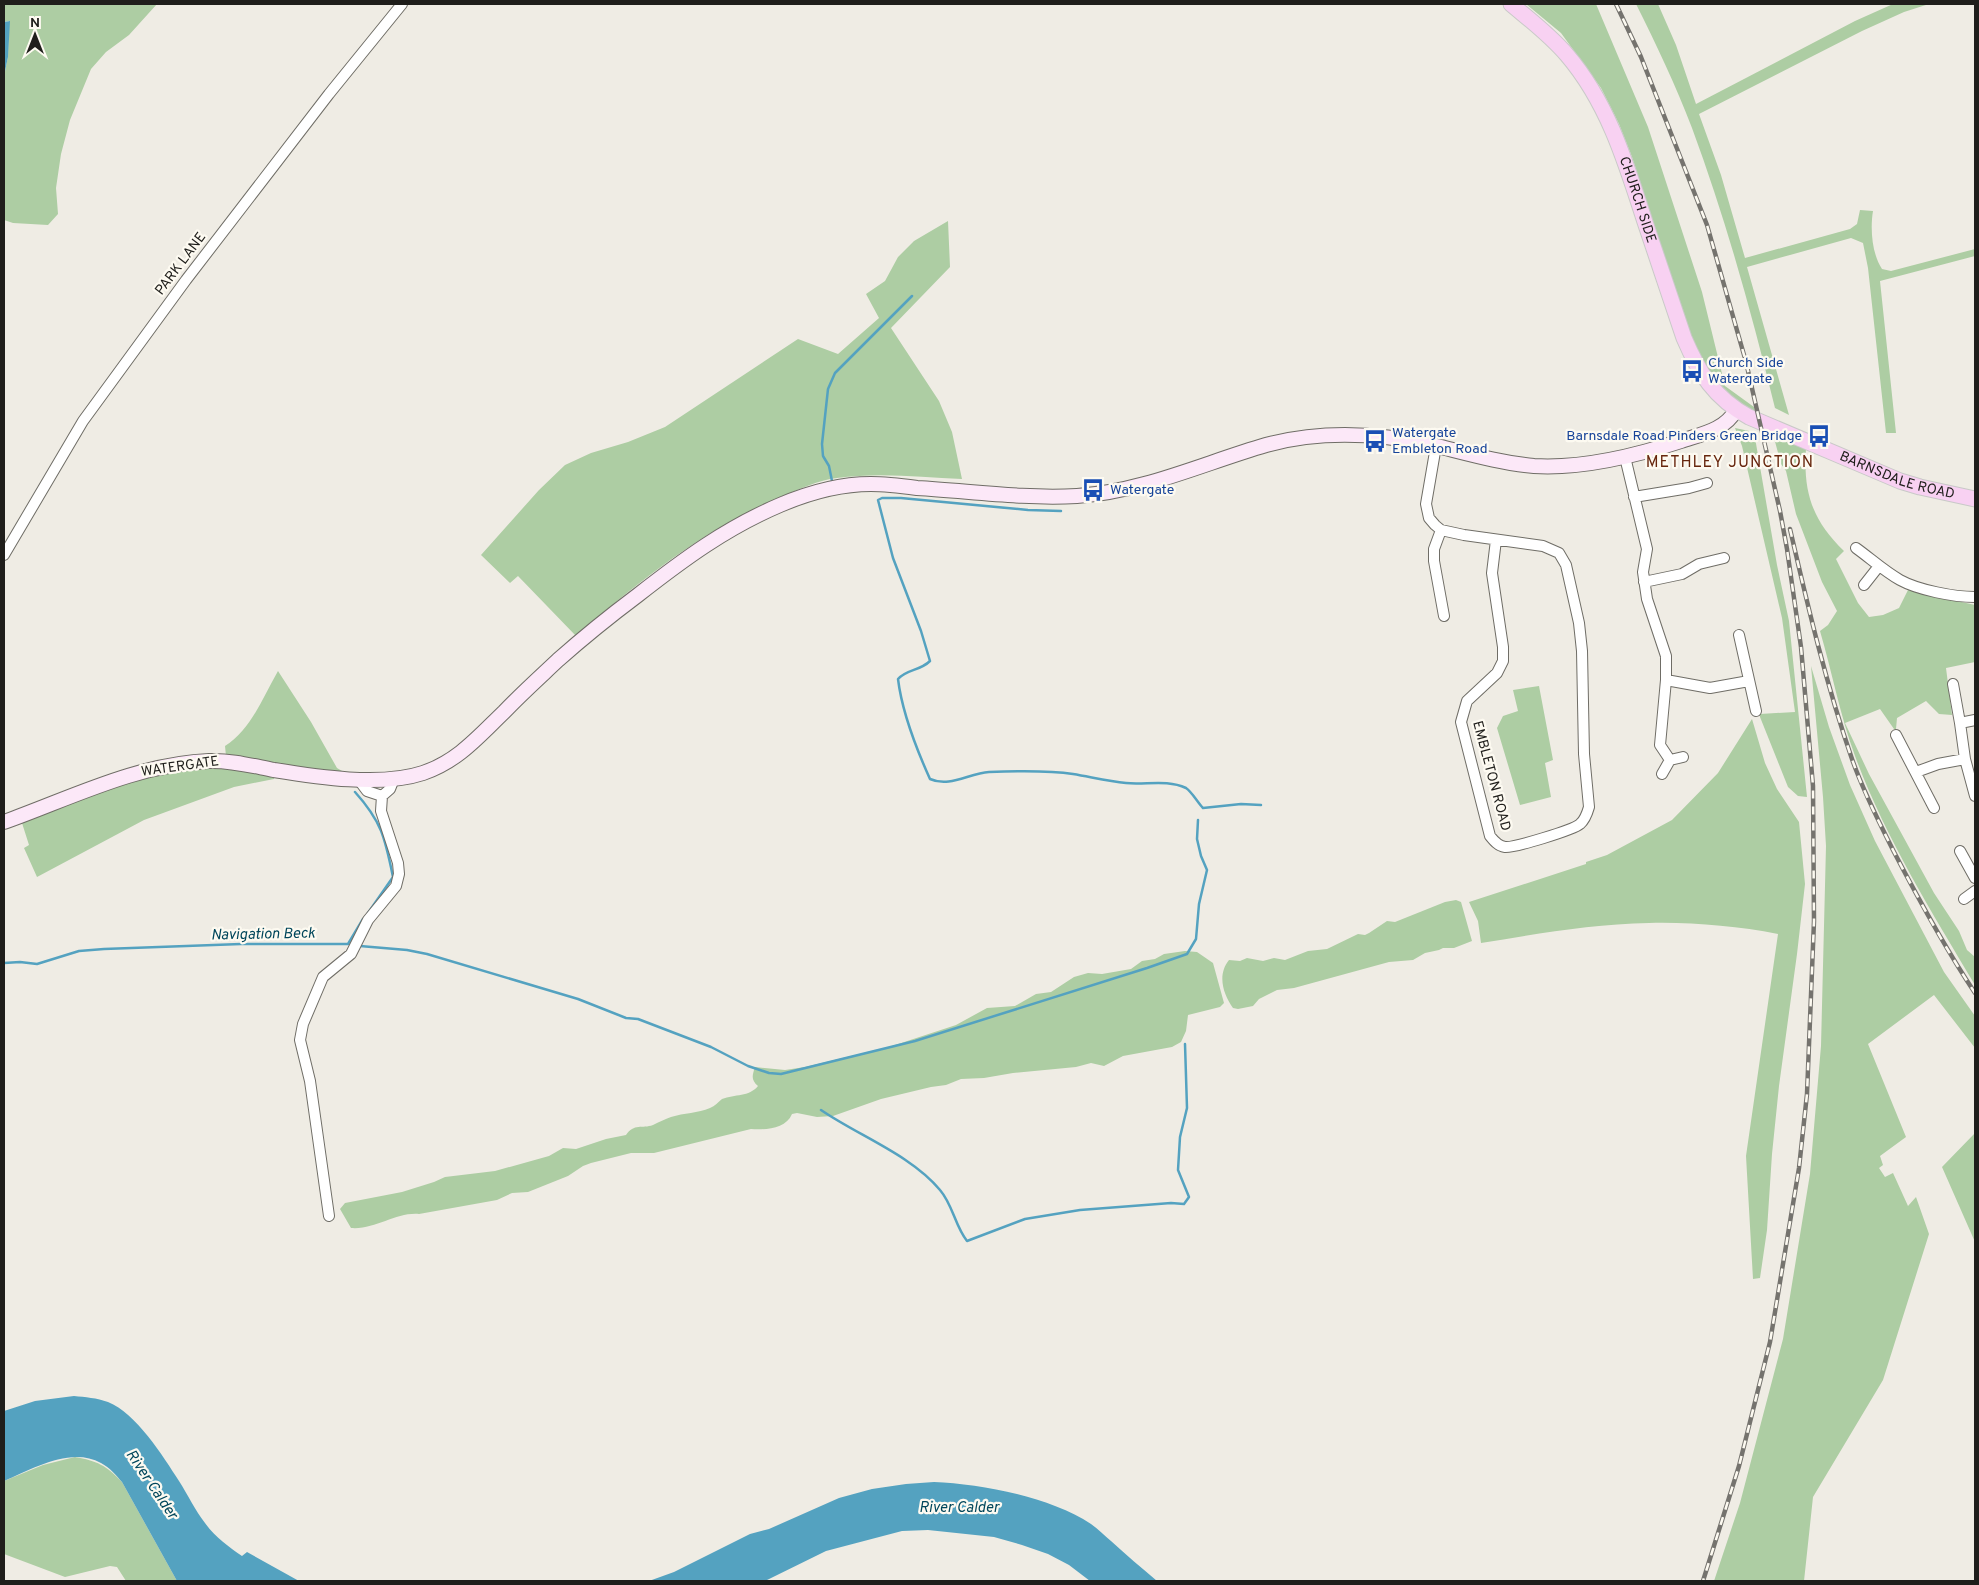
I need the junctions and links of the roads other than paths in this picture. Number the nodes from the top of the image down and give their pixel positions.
1 (402, 4) edge
2 (1511, 4) edge
3 (1736, 410) junction
4 (1436, 446) junction
5 (1625, 456) junction
6 (1707, 483) dead end
7 (1634, 497) junction
8 (1975, 499) edge
9 (1441, 530) junction
10 (1496, 540) junction
11 (1856, 548) dead end
12 (4, 554) edge
13 (1724, 558) dead end
14 (1879, 566) junction
15 (1644, 582) junction
16 (1864, 585) dead end
17 (1975, 597) edge
18 (1444, 616) dead end
19 (1739, 635) dead end
20 (1666, 680) junction
21 (1748, 681) junction
22 (1953, 684) dead end
23 (1756, 711) dead end
24 (1975, 720) edge
25 (1960, 723) junction
26 (1896, 735) dead end
27 (1683, 757) dead end
28 (1965, 759) junction
29 (1670, 760) junction
30 (1916, 772) junction
31 (1662, 774) dead end
32 (358, 779) junction
33 (394, 779) junction
34 (382, 796) junction
35 (1975, 796) edge
36 (1934, 808) dead end
37 (4, 822) edge
38 (1960, 851) dead end
39 (1975, 878) edge
40 (1975, 891) edge
41 (1964, 899) dead end
42 (328, 1216) dead end

1 - 12 street, PARK LANE
2 - 3 main road, CHURCH SIDE
3 - 5 main road, WATERGATE
3 - 8 main road, BARNSDALE ROAD
4 - 5 main road, WATERGATE
4 - 9 street
4 - 33 main road, WATERGATE
5 - 7 street
6 - 7 street
7 - 15 street
9 - 10 street, EMBLETON ROAD
9 - 18 street
10 - 10 street, EMBLETON ROAD
11 - 14 street
13 - 15 street
14 - 16 street
14 - 17 street
15 - 20 street
19 - 21 street
20 - 21 street
20 - 29 street
21 - 23 street
22 - 25 street
24 - 25 street
25 - 28 street
26 - 30 street
27 - 29 street
28 - 30 street
28 - 35 street
29 - 31 street
30 - 36 street
32 - 33 main road, WATERGATE
32 - 34 street
32 - 37 main road, WATERGATE
33 - 34 street
34 - 42 street
38 - 39 street
40 - 41 street

